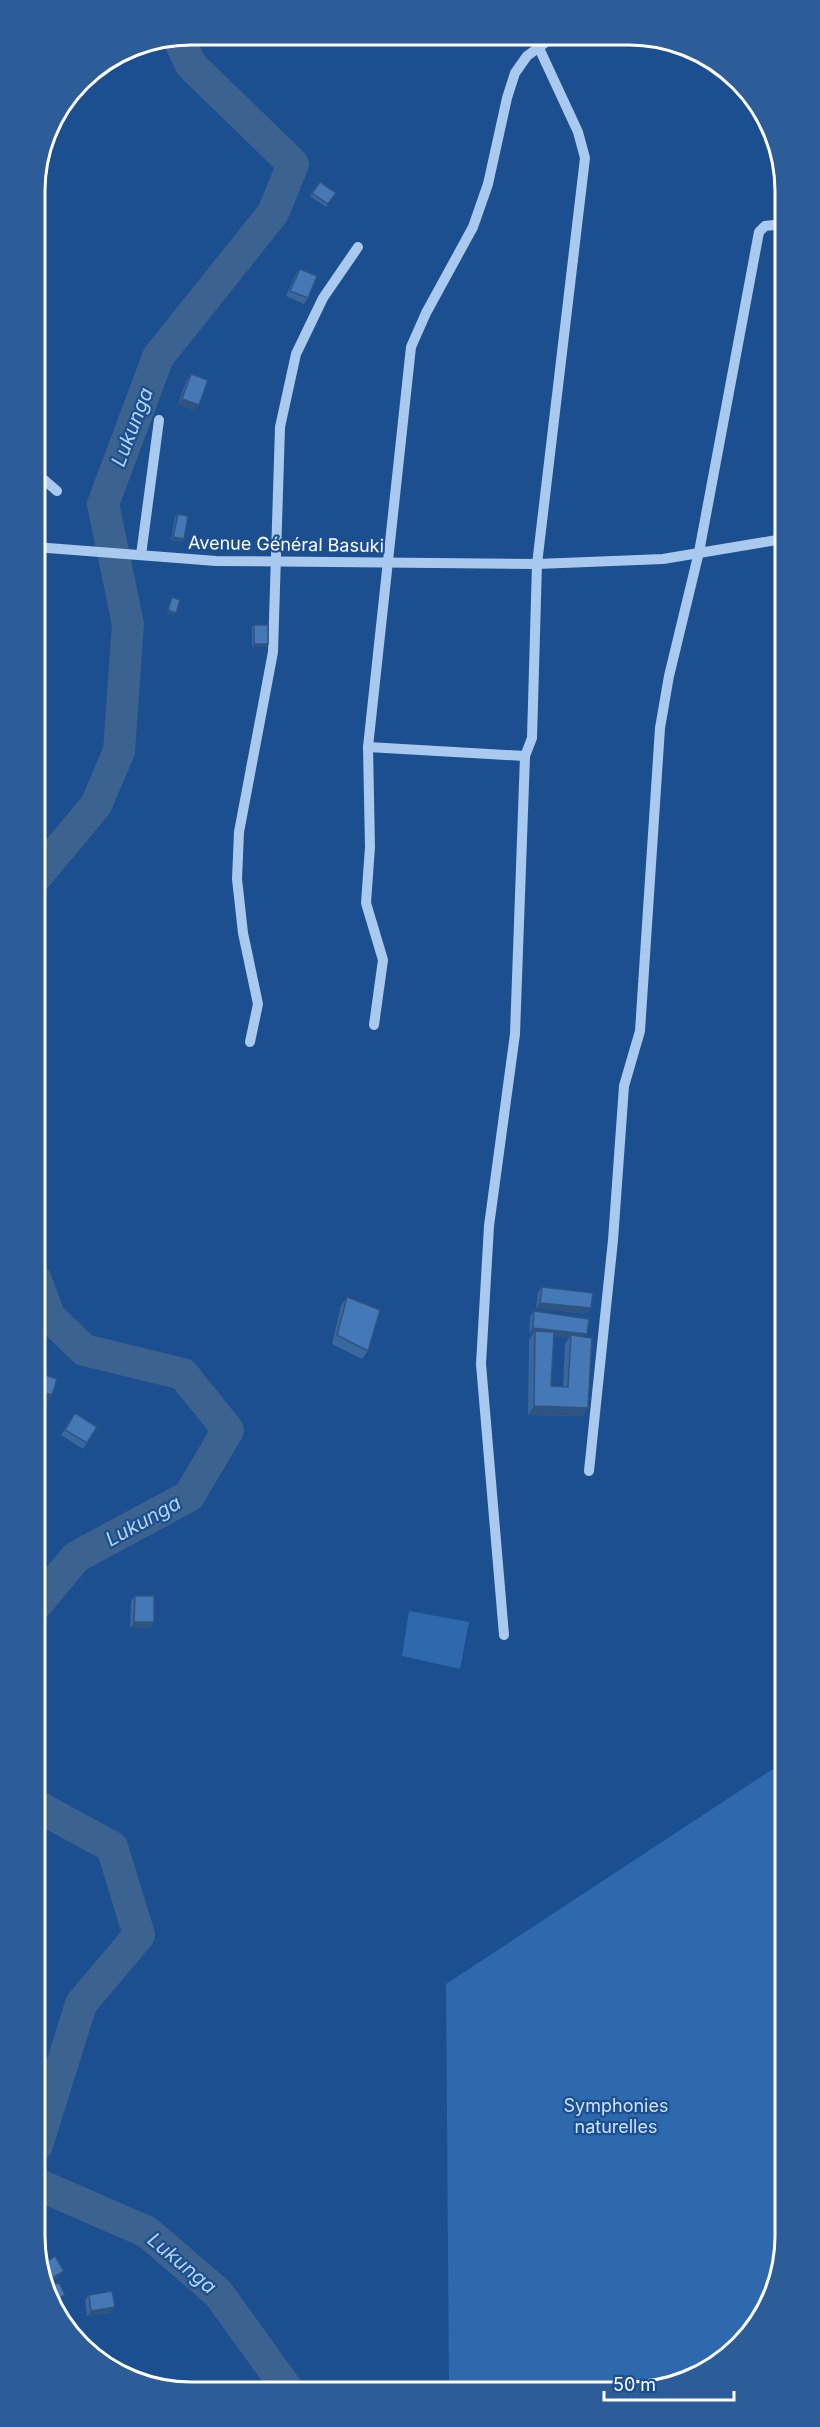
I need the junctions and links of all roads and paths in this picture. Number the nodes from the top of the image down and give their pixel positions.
1 (543, 45) edge
2 (539, 48) junction
3 (775, 225) edge
4 (358, 248) dead end
5 (159, 420) dead end
6 (45, 481) edge
7 (57, 491) dead end
8 (775, 540) edge
9 (45, 548) edge
10 (699, 552) junction
11 (141, 555) junction
12 (276, 561) junction
13 (388, 563) junction
14 (537, 564) junction
15 (368, 747) junction
16 (525, 756) junction
17 (374, 1025) dead end
18 (250, 1042) dead end
19 (589, 1471) dead end
20 (504, 1635) dead end

1 - 2 street
2 - 13 street
2 - 14 street
3 - 10 street
4 - 12 street
5 - 11 street
6 - 7 street
8 - 10 street, Avenue Général Basuki
9 - 11 street, Avenue Général Basuki
10 - 14 street, Avenue Général Basuki
10 - 19 street
11 - 12 street, Avenue Général Basuki
12 - 13 street, Avenue Général Basuki
12 - 18 street
13 - 14 street, Avenue Général Basuki
13 - 15 street
14 - 16 street
15 - 16 street
15 - 17 street
16 - 20 street

